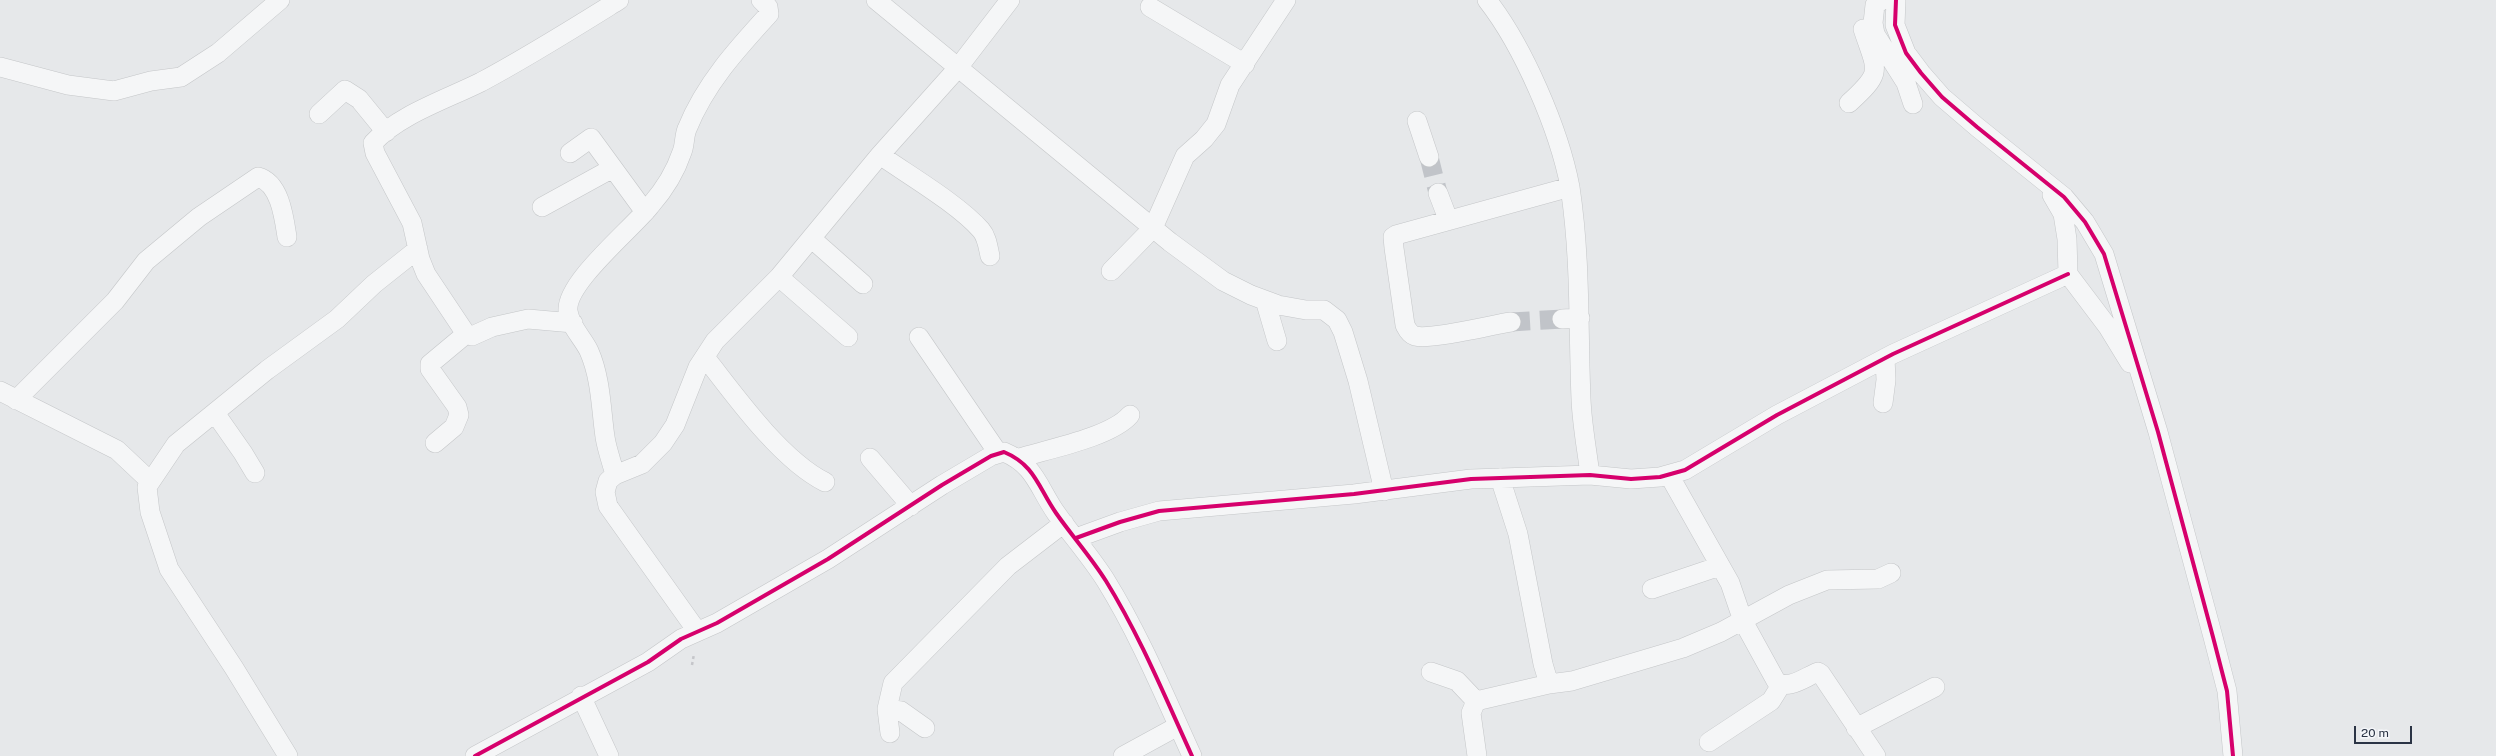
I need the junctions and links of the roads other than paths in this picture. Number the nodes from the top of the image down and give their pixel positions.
1 (619, 0) edge
2 (761, 0) edge
3 (876, 0) edge
4 (1010, 0) edge
5 (1286, 0) edge
6 (1488, 0) edge
7 (1865, 0) edge
8 (1882, 0) edge
9 (1896, 0) edge
10 (272, 3) edge
11 (1150, 7) dead end
12 (1245, 64) junction
13 (0, 67) edge
14 (957, 69) junction
15 (1849, 103) dead end
16 (1913, 104) dead end
17 (319, 114) dead end
18 (1417, 121) dead end
19 (386, 132) junction
20 (570, 153) dead end
21 (880, 155) junction
22 (1429, 157) tunnel mouth
23 (613, 168) junction
24 (2038, 175) junction
25 (1570, 187) junction
26 (1438, 193) tunnel mouth
27 (542, 207) dead end
28 (645, 212) junction
29 (1448, 219) junction
30 (1153, 228) junction
31 (287, 237) dead end
32 (812, 239) junction
33 (418, 249) junction
34 (990, 256) dead end
35 (1111, 271) dead end
36 (2068, 274) junction
37 (779, 277) junction
38 (863, 284) dead end
39 (1265, 300) junction
40 (1580, 318) junction
41 (1562, 319) tunnel mouth
42 (1511, 322) tunnel mouth
43 (573, 323) junction
44 (466, 334) junction
45 (848, 337) dead end
46 (919, 337) dead end
47 (1277, 341) dead end
48 (705, 357) junction
49 (1885, 358) junction
50 (2144, 384) junction
51 (8, 396) edge
52 (1883, 403) dead end
53 (215, 413) junction
54 (1130, 415) dead end
55 (435, 443) dead end
56 (998, 453) junction
57 (870, 458) dead end
58 (1019, 458) junction
59 (255, 473) dead end
60 (615, 475) junction
61 (1590, 475) junction
62 (1669, 475) junction
63 (1500, 478) junction
64 (150, 481) junction
65 (825, 482) dead end
66 (1384, 491) junction
67 (911, 506) junction
68 (1070, 530) junction
69 (1720, 566) junction
70 (1891, 573) dead end
71 (1652, 589) dead end
72 (1743, 621) junction
73 (697, 631) junction
74 (1431, 672) dead end
75 (1549, 684) junction
76 (1781, 685) junction
77 (1935, 687) dead end
78 (581, 696) junction
79 (1476, 701) junction
80 (887, 709) junction
81 (1178, 726) junction
82 (925, 728) dead end
83 (1856, 728) junction
84 (890, 733) dead end
85 (1709, 742) dead end
86 (288, 756) edge
87 (475, 756) edge
88 (609, 756) edge
89 (1123, 756) edge
90 (1192, 756) edge
91 (1477, 756) edge
92 (1876, 756) edge
93 (2233, 756) edge

1 - 19 street
2 - 28 street
3 - 14 street
4 - 14 street
5 - 12 street
6 - 25 street
7 - 15 street
8 - 16 street
9 - 24 street
10 - 13 street
11 - 12 street
12 - 30 street
14 - 21 street
14 - 30 street
17 - 19 street
18 - 22 street
19 - 33 street
20 - 23 street
21 - 32 street
21 - 34 street
23 - 27 street
23 - 28 street
24 - 36 street
24 - 50 street
25 - 29 street
25 - 40 street
26 - 29 street
28 - 43 street
29 - 42 street
30 - 35 street
30 - 39 street
31 - 51 street
32 - 37 street
32 - 38 street
33 - 44 street
33 - 53 street
36 - 49 street
36 - 50 street
37 - 45 street
37 - 48 street
39 - 47 street
39 - 66 street
40 - 41 street
40 - 61 street
43 - 44 street
43 - 60 street
44 - 55 street
46 - 56 street
48 - 60 street
48 - 65 street
49 - 52 street
49 - 62 street
50 - 93 street
51 - 64 street
53 - 59 street
53 - 64 street
54 - 58 street
56 - 58 street
56 - 67 street
57 - 67 street
58 - 68 street
60 - 73 street
61 - 62 street
61 - 63 street
62 - 69 street
63 - 66 street
63 - 75 street
64 - 86 street
66 - 68 street
67 - 73 street
68 - 80 street
68 - 81 street
69 - 71 street
69 - 72 street
70 - 72 street
72 - 75 street
72 - 76 street
73 - 78 street
74 - 79 street
75 - 79 street
76 - 83 street
76 - 85 street
77 - 83 street
78 - 87 street
78 - 88 street
79 - 91 street
80 - 82 street
80 - 84 street
81 - 89 street
81 - 90 street
83 - 92 street

